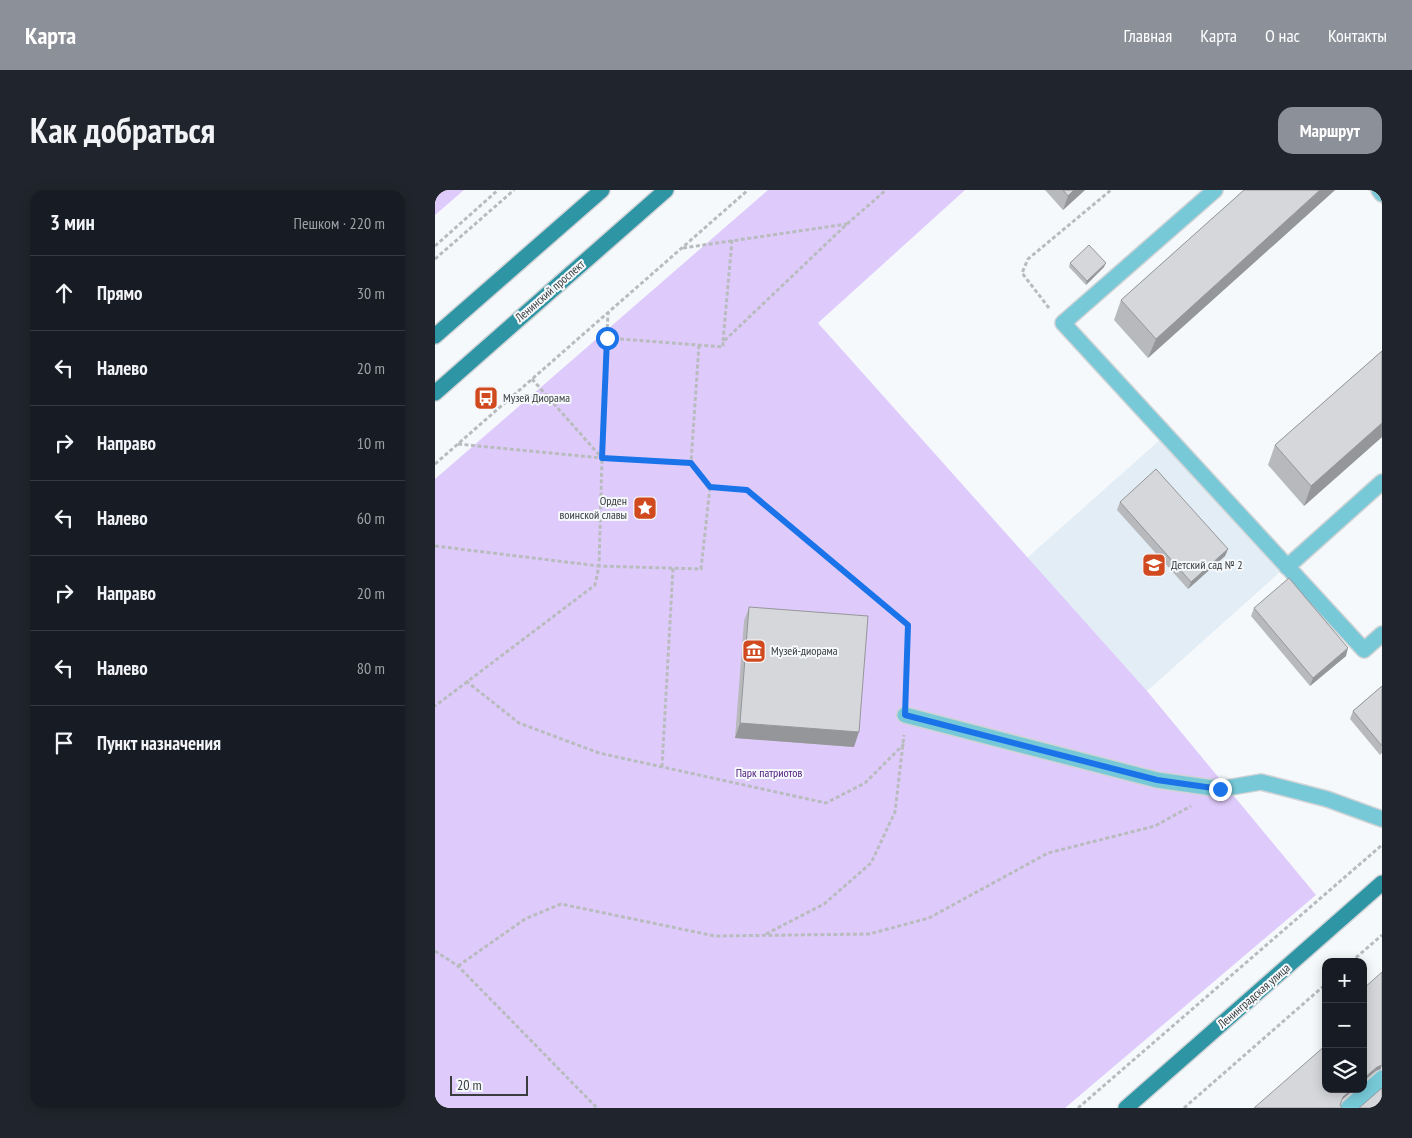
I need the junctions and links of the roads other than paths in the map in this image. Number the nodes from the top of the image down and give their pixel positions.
1 (602, 190) edge
2 (666, 190) edge
3 (1215, 190) edge
4 (1379, 190) edge
5 (1382, 194) edge
6 (435, 336) edge
7 (435, 393) edge
8 (1382, 482) edge
9 (1287, 567) junction
10 (1382, 634) edge
11 (905, 715) road end
12 (1382, 820) edge
13 (1382, 883) edge
14 (1382, 1078) edge
15 (1126, 1108) edge
16 (1349, 1108) edge

1 - 6 main road
2 - 7 main road, Ленинский проспект
3 - 9 lane
4 - 5 lane
8 - 9 lane
9 - 10 lane
11 - 12 lane
13 - 15 main road, Ленинградская улица
14 - 16 lane

